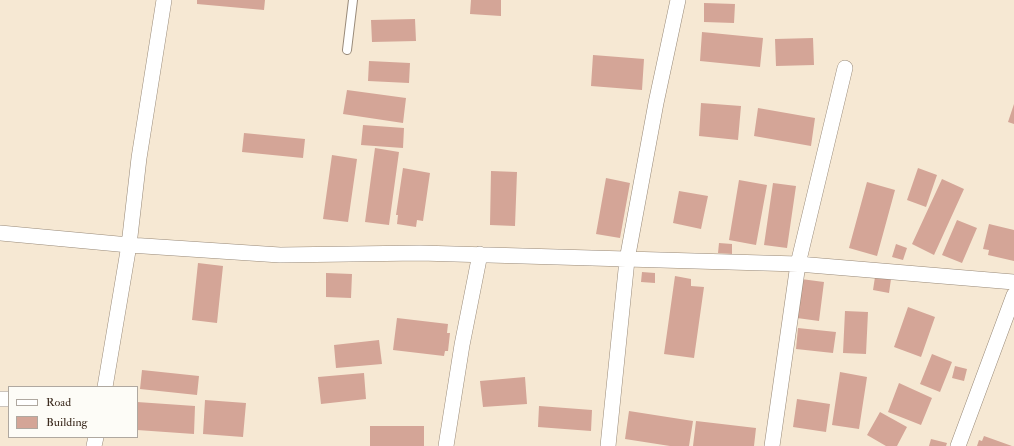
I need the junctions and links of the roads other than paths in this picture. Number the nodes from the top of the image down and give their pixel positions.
1 (164, 0) edge
2 (353, 0) edge
3 (678, 0) edge
4 (347, 50) dead end
5 (845, 68) dead end
6 (0, 233) edge
7 (129, 245) junction
8 (480, 254) junction
9 (627, 260) junction
10 (798, 264) junction
11 (1014, 282) edge
12 (1014, 295) edge
13 (105, 386) edge
14 (446, 446) edge
15 (608, 446) edge
16 (772, 446) edge
17 (958, 446) edge

1 - 7 street
2 - 4 lane
3 - 9 street
5 - 10 street
6 - 7 street
7 - 8 street
7 - 13 street
8 - 9 street
8 - 14 street
9 - 10 street
9 - 15 street
10 - 11 street
10 - 16 street
12 - 17 street

